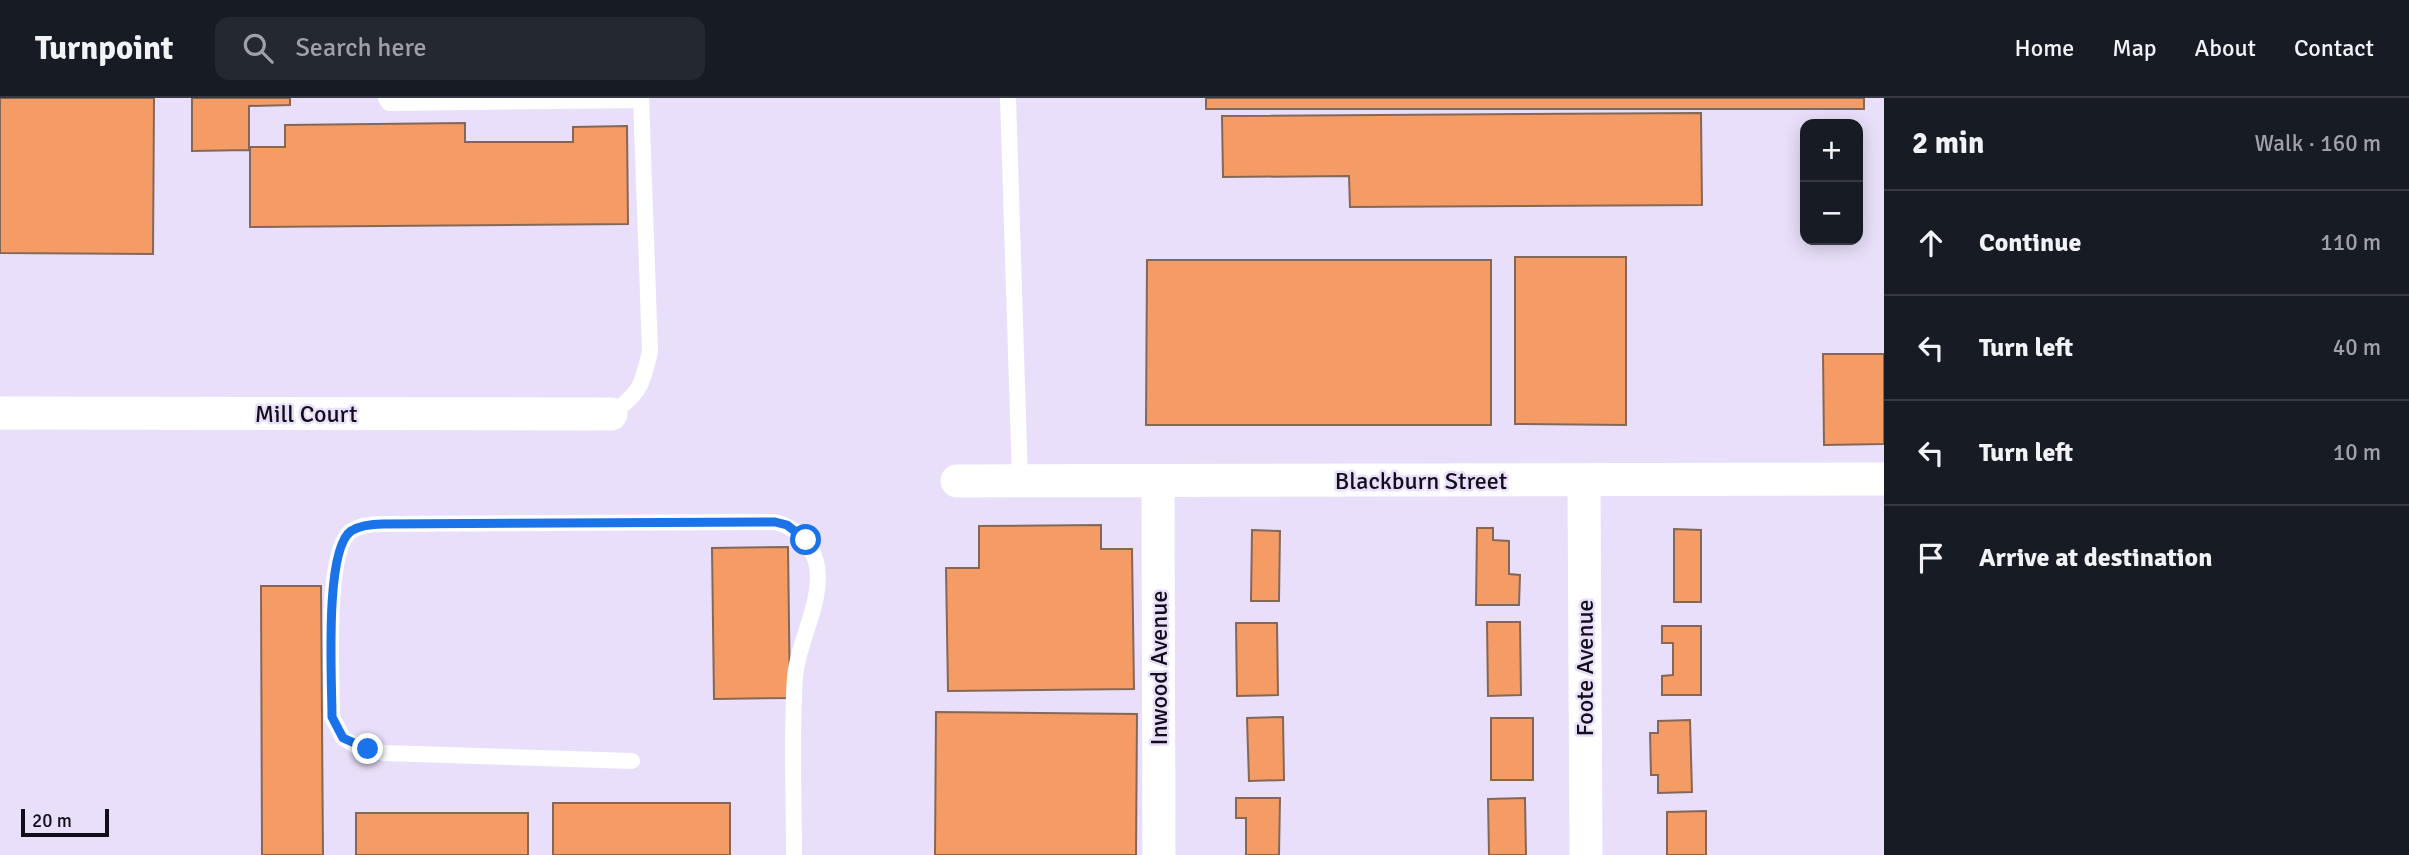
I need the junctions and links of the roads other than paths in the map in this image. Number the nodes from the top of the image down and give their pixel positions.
1 (386, 98) edge
2 (1008, 98) edge
3 (641, 99) edge
4 (0, 413) edge
5 (611, 414) joint
6 (1884, 479) edge
7 (1584, 480) junction
8 (957, 481) dead end
9 (1020, 481) junction
10 (1158, 481) junction
11 (632, 761) dead end
12 (794, 855) edge
13 (1159, 855) edge
14 (1586, 855) edge

1 - 3 lane
2 - 9 lane
3 - 5 lane
4 - 5 street, Mill Court
6 - 7 street, Blackburn Street
7 - 10 street, Blackburn Street
7 - 14 street, Foote Avenue
8 - 9 street, Blackburn Street
9 - 10 street, Blackburn Street
10 - 13 street, Inwood Avenue
11 - 12 lane

